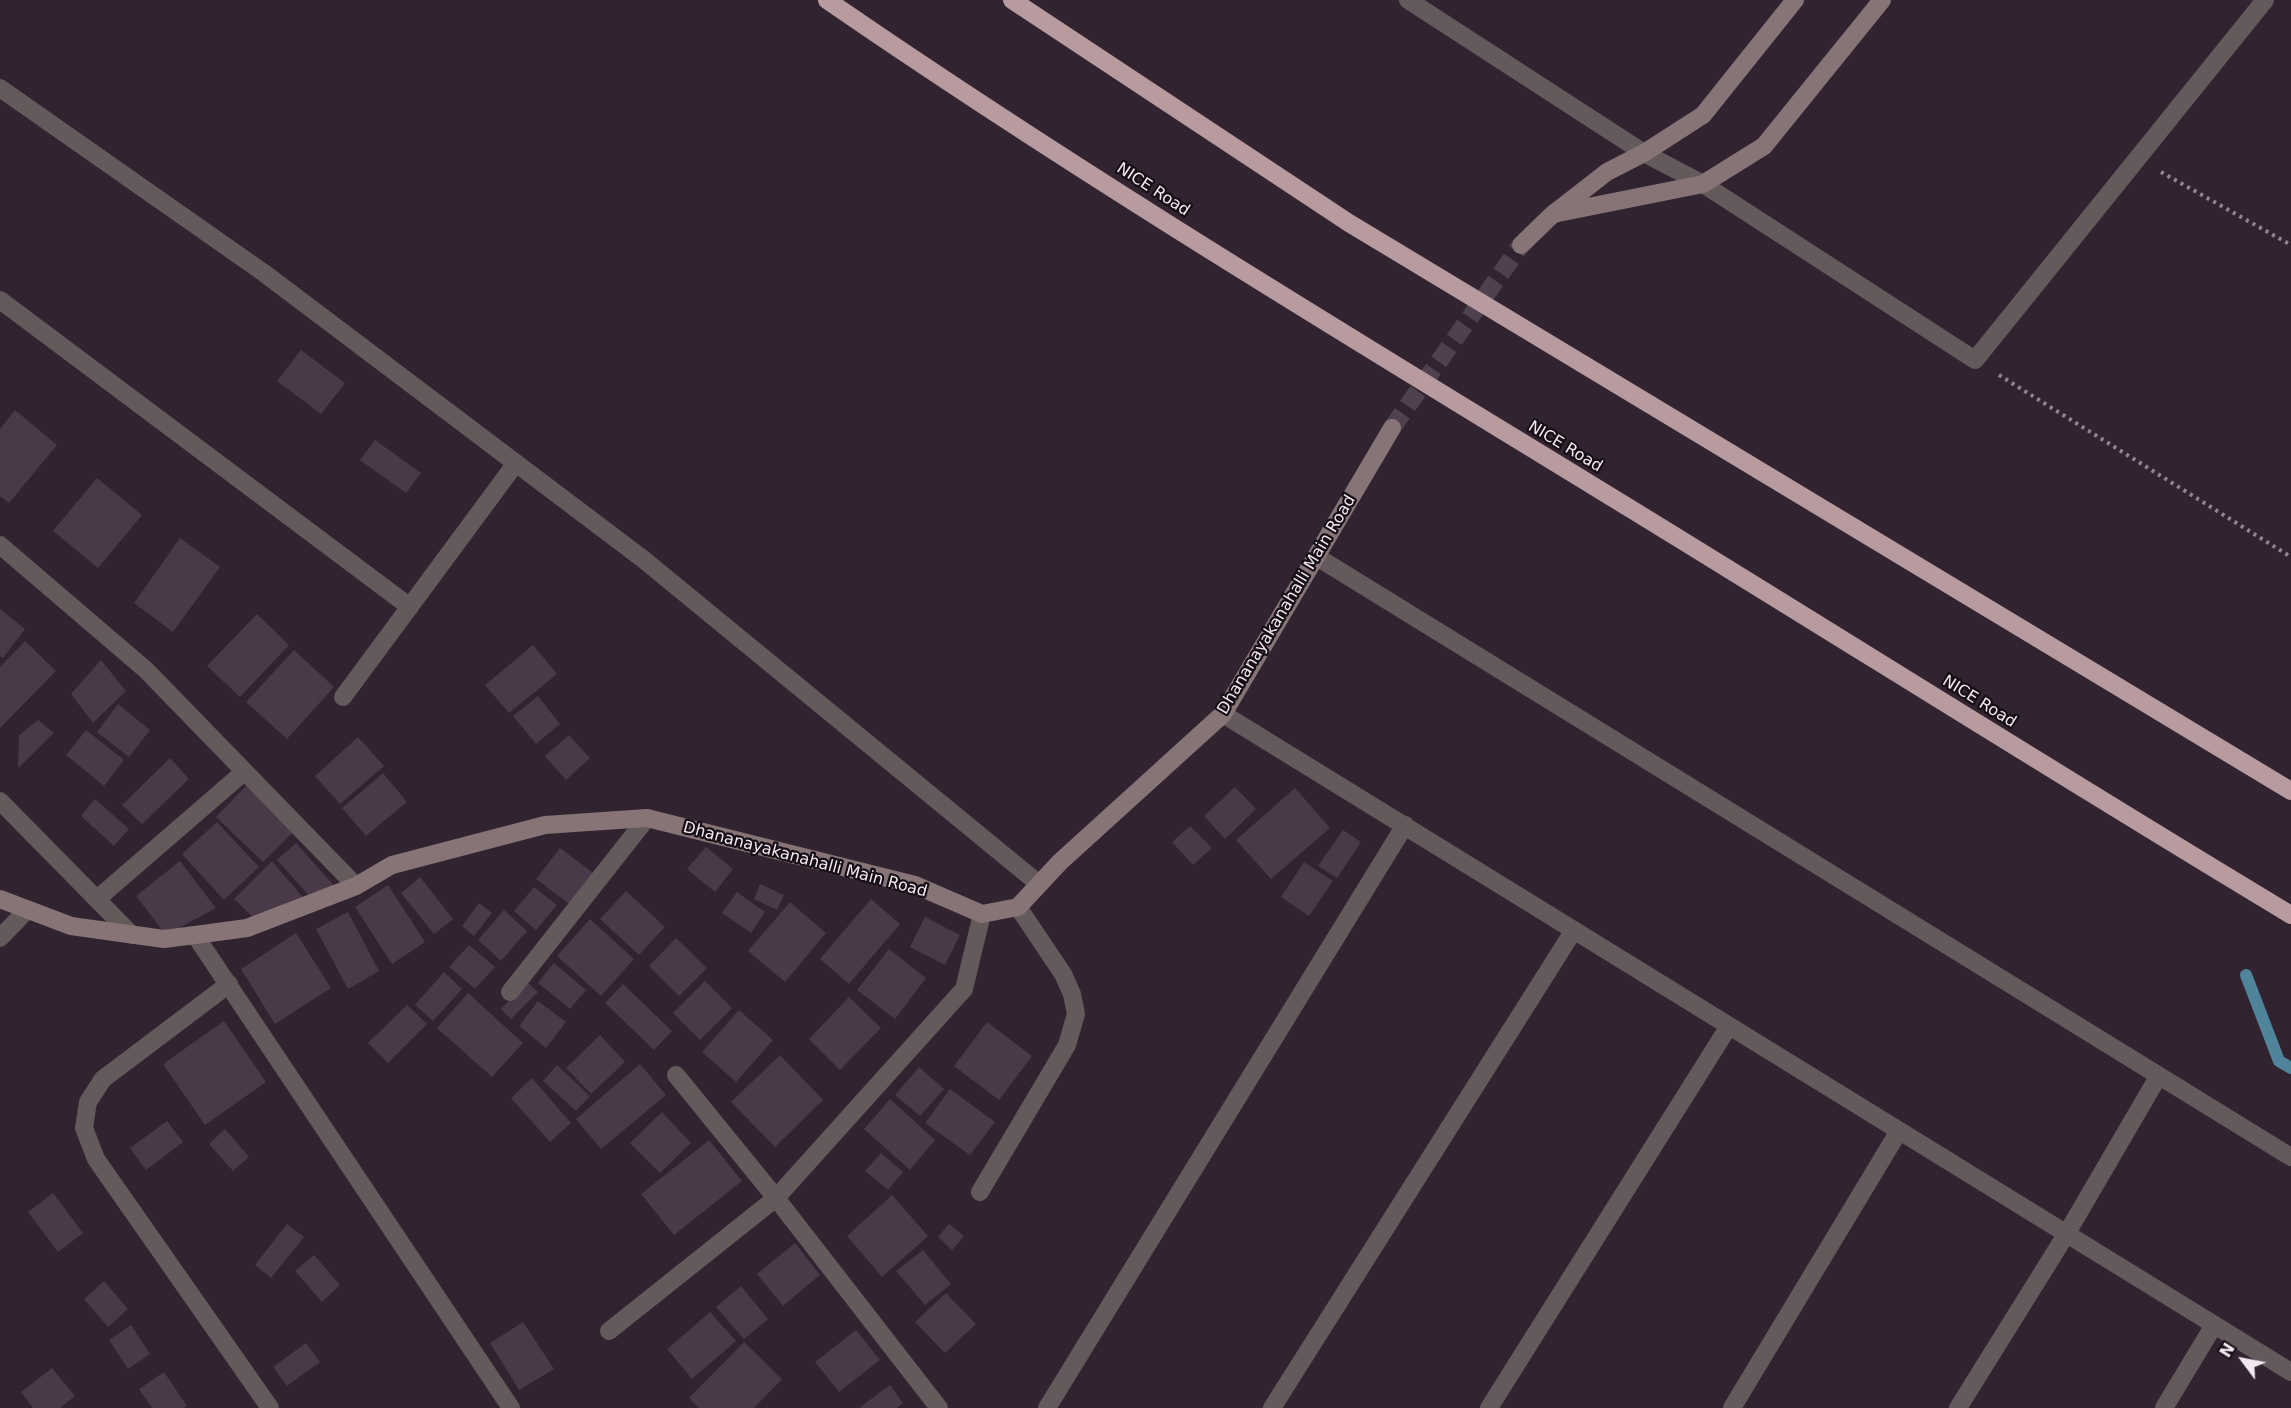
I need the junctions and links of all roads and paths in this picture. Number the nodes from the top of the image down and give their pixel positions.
1 (827, 0) edge
2 (1012, 0) edge
3 (1408, 0) edge
4 (1795, 0) edge
5 (1882, 0) edge
6 (2265, 0) edge
7 (0, 88) edge
8 (1644, 153) junction
9 (2137, 159) junction
10 (1703, 184) junction
11 (1553, 214) junction
12 (1521, 245) tunnel mouth
13 (2291, 245) edge
14 (0, 300) edge
15 (1975, 360) junction
16 (1392, 428) tunnel mouth
17 (516, 463) junction
18 (0, 545) edge
19 (1317, 557) junction
20 (2291, 557) edge
21 (410, 607) junction
22 (343, 697) dead end
23 (1223, 714) junction
24 (244, 772) junction
25 (2291, 791) edge
26 (0, 801) edge
27 (646, 818) junction
28 (1405, 825) junction
29 (1039, 884) junction
30 (356, 886) junction
31 (0, 899) edge
32 (97, 899) junction
33 (1018, 907) junction
34 (27, 910) junction
35 (982, 914) junction
36 (2291, 915) edge
37 (1574, 930) junction
38 (132, 935) junction
39 (195, 935) junction
40 (0, 938) edge
41 (229, 984) junction
42 (510, 992) dead end
43 (1729, 1026) junction
44 (676, 1076) dead end
45 (2158, 1077) junction
46 (1899, 1131) junction
47 (2291, 1157) edge
48 (980, 1192) dead end
49 (776, 1198) junction
50 (2067, 1233) junction
51 (2214, 1325) junction
52 (609, 1331) dead end
53 (2291, 1372) edge
54 (270, 1408) edge
55 (511, 1408) edge
56 (939, 1408) edge
57 (1047, 1408) edge
58 (1272, 1408) edge
59 (1489, 1408) edge
60 (1732, 1408) edge
61 (1958, 1408) edge
62 (2164, 1408) edge

1 - 36 highway, NICE Road
2 - 25 highway
3 - 8 street
4 - 8 street
5 - 10 street
6 - 9 street
7 - 17 street
8 - 10 street
8 - 11 street
9 - 13 path
9 - 15 street
10 - 11 street
10 - 15 street
11 - 12 street
14 - 21 street
15 - 20 path
16 - 19 street, Dhananayakanahalli Main Road
17 - 21 street
17 - 29 street
18 - 24 street
19 - 23 street, Dhananayakanahalli Main Road
19 - 45 street
21 - 22 street
23 - 28 street
23 - 29 street, Dhananayakanahalli Main Road
24 - 30 street
24 - 32 street
26 - 32 street
27 - 30 street, Dhananayakanahalli Main Road
27 - 35 street, Dhananayakanahalli Main Road
27 - 42 street
28 - 37 street
28 - 57 street
29 - 33 street, Dhananayakanahalli Main Road
30 - 39 street, Dhananayakanahalli Main Road
31 - 34 street, Dhananayakanahalli Main Road
32 - 38 street
33 - 35 street
33 - 48 street
34 - 38 street, Dhananayakanahalli Main Road
34 - 40 street
35 - 49 street
37 - 43 street
37 - 58 street
38 - 39 street, Dhananayakanahalli Main Road
39 - 41 street
41 - 54 street
41 - 55 street
43 - 46 street
43 - 59 street
44 - 49 street
45 - 47 street
45 - 50 street
46 - 50 street
46 - 60 street
49 - 52 street
49 - 56 street
50 - 51 street
50 - 61 street
51 - 53 street
51 - 62 street

